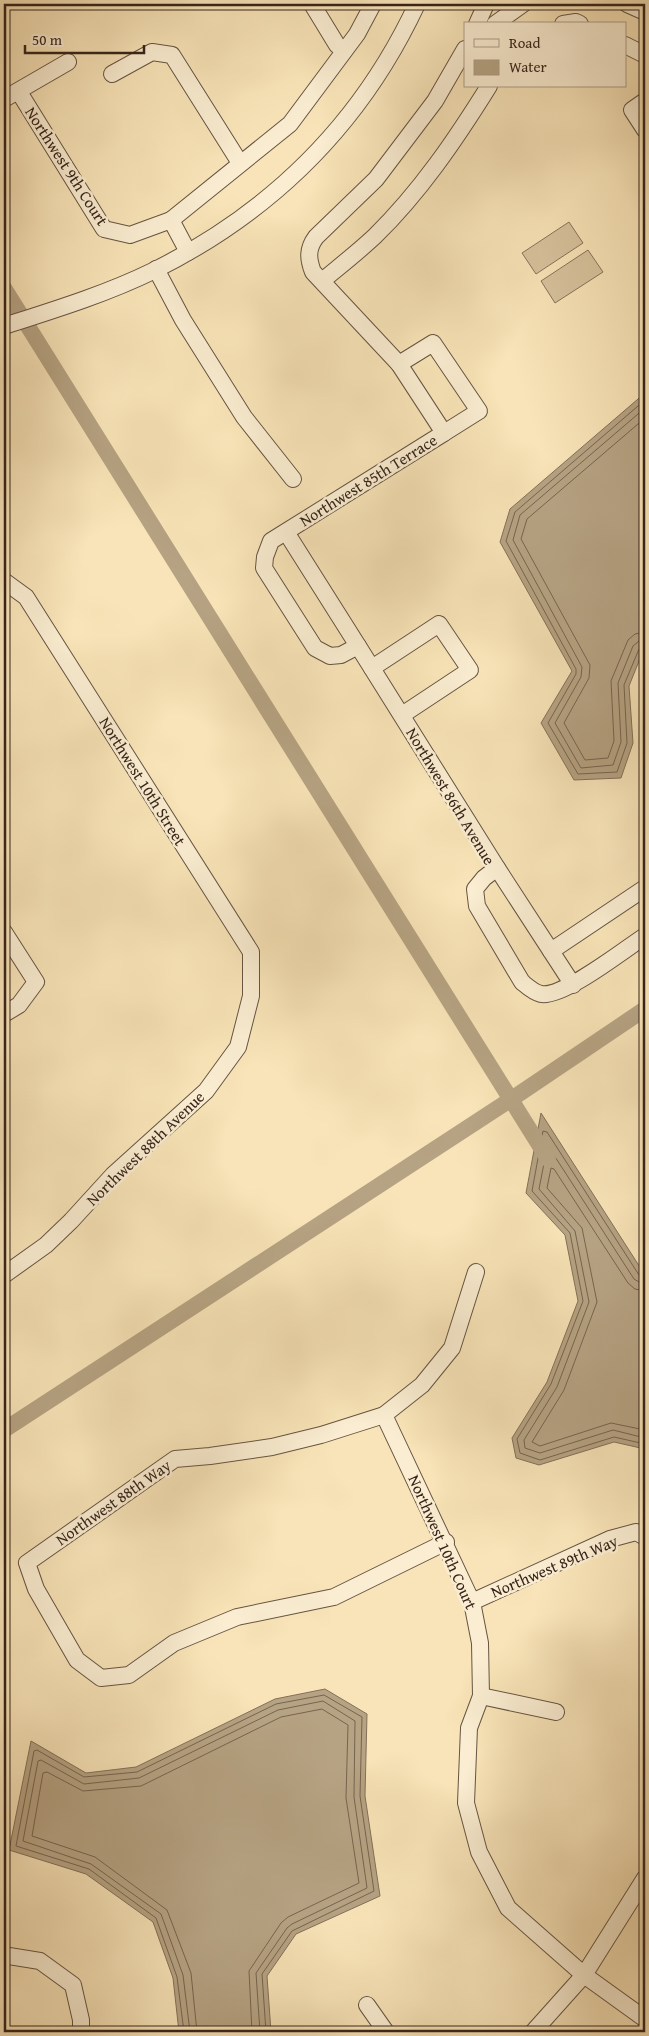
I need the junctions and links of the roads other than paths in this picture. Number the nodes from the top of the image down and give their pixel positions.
1 (312, 4) edge
2 (371, 4) edge
3 (417, 4) edge
4 (486, 4) edge
5 (523, 4) edge
6 (627, 4) edge
7 (645, 12) edge
8 (478, 22) edge
9 (498, 22) edge
10 (626, 46) edge
11 (344, 51) junction
12 (464, 51) edge
13 (644, 51) edge
14 (68, 62) dead end
15 (112, 74) dead end
16 (488, 88) edge
17 (19, 92) junction
18 (4, 99) edge
19 (645, 102) edge
20 (645, 130) edge
21 (240, 163) junction
22 (171, 220) junction
23 (188, 252) junction
24 (156, 269) junction
25 (322, 280) junction
26 (4, 326) edge
27 (399, 364) junction
28 (444, 432) junction
29 (293, 478) dead end
30 (286, 532) junction
31 (4, 581) edge
32 (358, 646) junction
33 (372, 668) junction
34 (402, 715) junction
35 (497, 868) junction
36 (645, 888) edge
37 (4, 932) edge
38 (645, 936) edge
39 (551, 951) junction
40 (573, 985) junction
41 (252, 996) joint
42 (4, 1014) edge
43 (476, 1272) dead end
44 (4, 1276) edge
45 (384, 1415) junction
46 (641, 1534) edge
47 (446, 1542) junction
48 (472, 1602) junction
49 (481, 1696) junction
50 (556, 1712) dead end
51 (645, 1878) edge
52 (4, 1957) edge
53 (584, 1975) junction
54 (367, 2005) dead end
55 (645, 2019) edge
56 (81, 2032) edge
57 (386, 2032) edge
58 (533, 2032) edge

1 - 11 street
2 - 11 street, Northwest 9th Court
3 - 23 street
4 - 8 street
5 - 9 street
6 - 7 street
10 - 13 street
11 - 21 street, Northwest 9th Court
12 - 25 street, Northwest 85th Terrace
14 - 17 street, Northwest 9th Court
15 - 21 street
16 - 25 street
17 - 18 street, Northwest 9th Court
17 - 22 street, Northwest 9th Court
19 - 20 street
21 - 22 street, Northwest 9th Court
22 - 23 street
23 - 24 street
24 - 26 street
24 - 29 street
25 - 27 street, Northwest 85th Terrace
27 - 28 street, Northwest 85th Terrace
27 - 28 street
28 - 30 street, Northwest 85th Terrace
30 - 32 street, Northwest 86th Avenue
30 - 32 street
31 - 41 street, Northwest 10th Street
32 - 33 street, Northwest 86th Avenue
33 - 34 street, Northwest 86th Avenue
33 - 34 street
34 - 35 street, Northwest 86th Avenue
35 - 39 street
35 - 40 street, Northwest 86th Avenue
36 - 39 street
37 - 42 street
38 - 40 street, Northwest 86th Avenue
39 - 40 street
41 - 44 street, Northwest 88th Avenue
43 - 45 street, Northwest 88th Way
45 - 47 street, Northwest 10th Court
45 - 47 street, Northwest 88th Way
46 - 48 street, Northwest 89th Way
47 - 48 street, Northwest 10th Court
48 - 49 street, Northwest 10th Court
49 - 50 street
49 - 53 street, Northwest 10th Court
51 - 53 street
52 - 56 street
53 - 55 street, Northwest 10th Court
53 - 58 street
54 - 57 street

